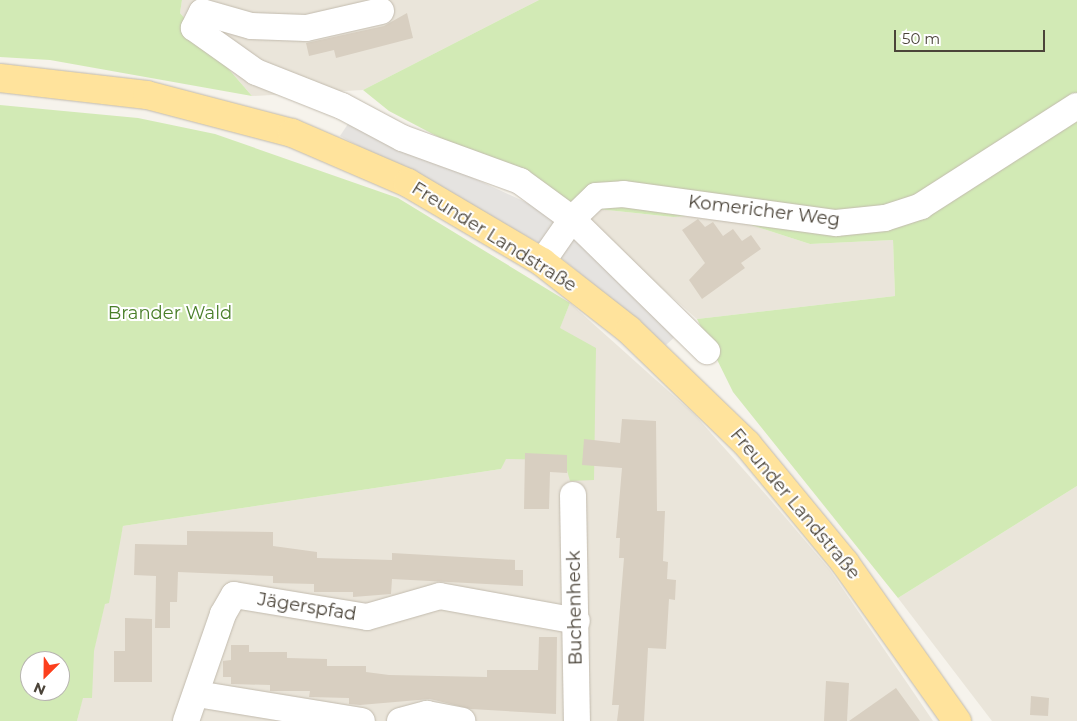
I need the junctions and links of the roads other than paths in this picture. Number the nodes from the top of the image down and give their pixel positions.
1 (381, 12) dead end
2 (0, 78) edge
3 (1077, 106) edge
4 (572, 219) junction
5 (542, 262) junction
6 (708, 351) dead end
7 (573, 494) dead end
8 (577, 620) junction
9 (197, 694) junction
10 (186, 721) edge
11 (362, 721) edge
12 (400, 721) edge
13 (462, 721) edge
14 (576, 721) edge
15 (957, 721) edge

1 - 4 street
2 - 5 main road, Freunder Landstraße
3 - 4 street, Komericher Weg
4 - 5 street, Komericher Weg
4 - 6 street
5 - 15 main road, Freunder Landstraße
7 - 8 street, Buchenheck
8 - 9 street, Jägerspfad
8 - 14 street, Buchenheck
9 - 10 street
9 - 11 street
12 - 13 street

